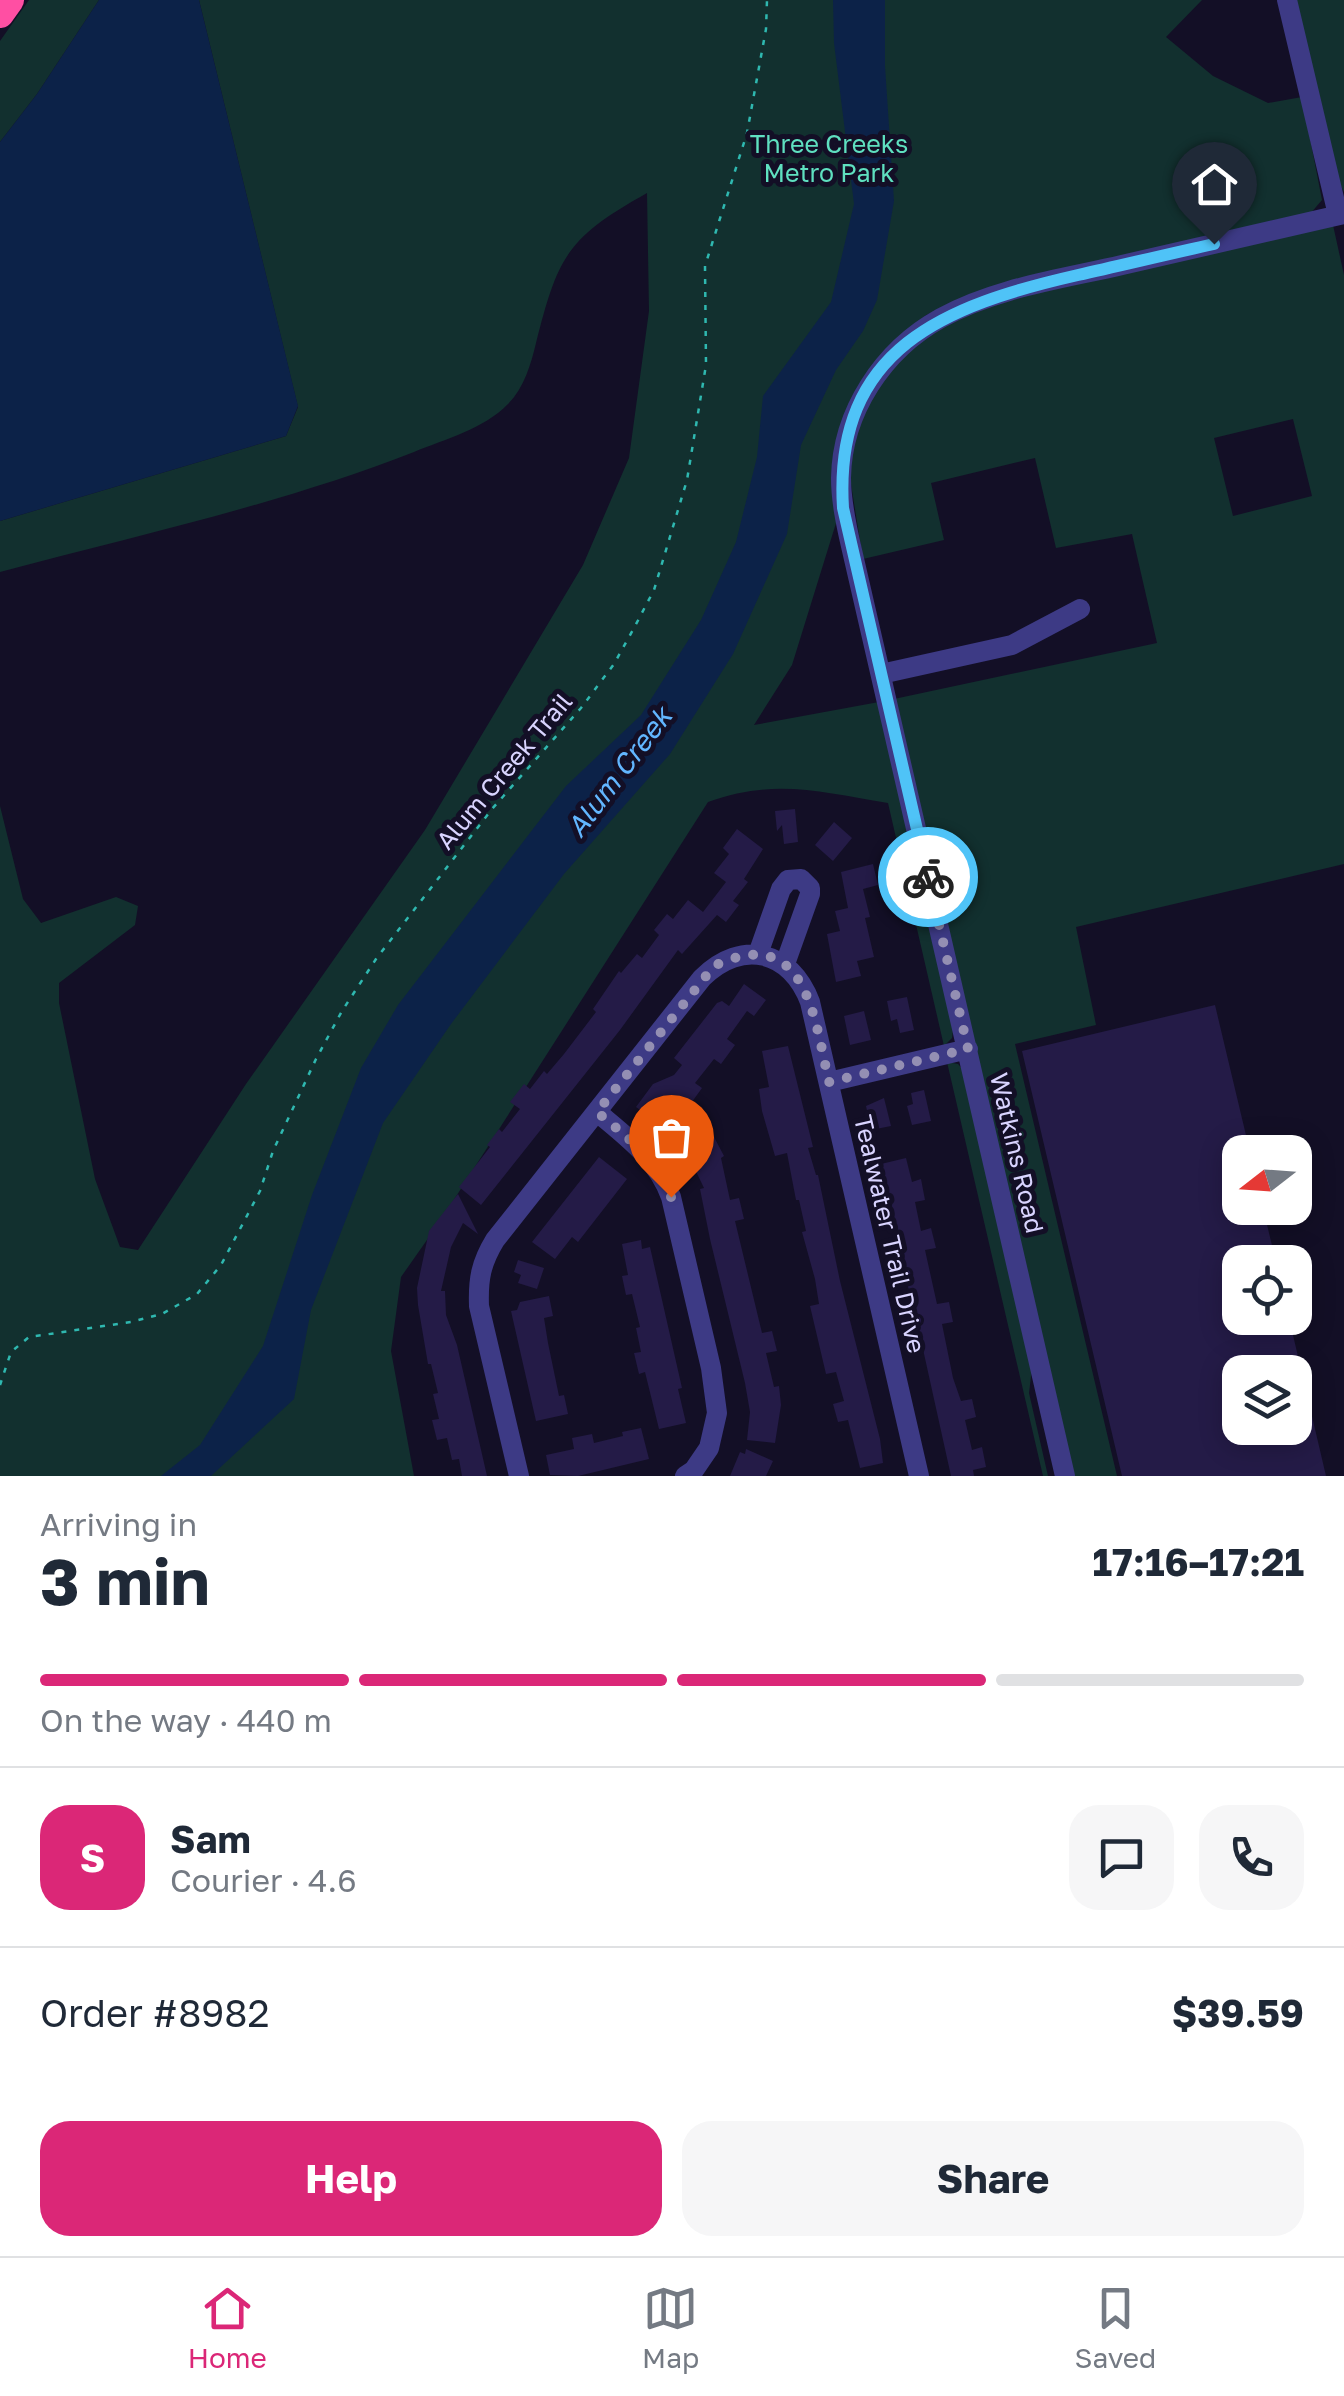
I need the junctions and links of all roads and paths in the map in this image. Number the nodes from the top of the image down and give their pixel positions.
1 (10, 0) edge
2 (767, 0) edge
3 (1287, 0) edge
4 (0, 14) edge
5 (1341, 214) edge
6 (1080, 609) dead end
7 (881, 674) junction
8 (968, 1049) junction
9 (829, 1082) junction
10 (597, 1112) junction
11 (0, 1386) edge
12 (519, 1476) edge
13 (685, 1476) edge
14 (918, 1476) edge
15 (1065, 1476) edge

1 - 4 highway
2 - 11 path, Alum Creek Trail
3 - 5 street, Watkins Road
5 - 7 street, Watkins Road
6 - 7 street
7 - 8 street, Watkins Road
8 - 9 street
8 - 15 street, Watkins Road
9 - 10 street, Tealwater Trail Drive
9 - 14 street, Tealwater Trail Drive
10 - 12 street
10 - 13 street

